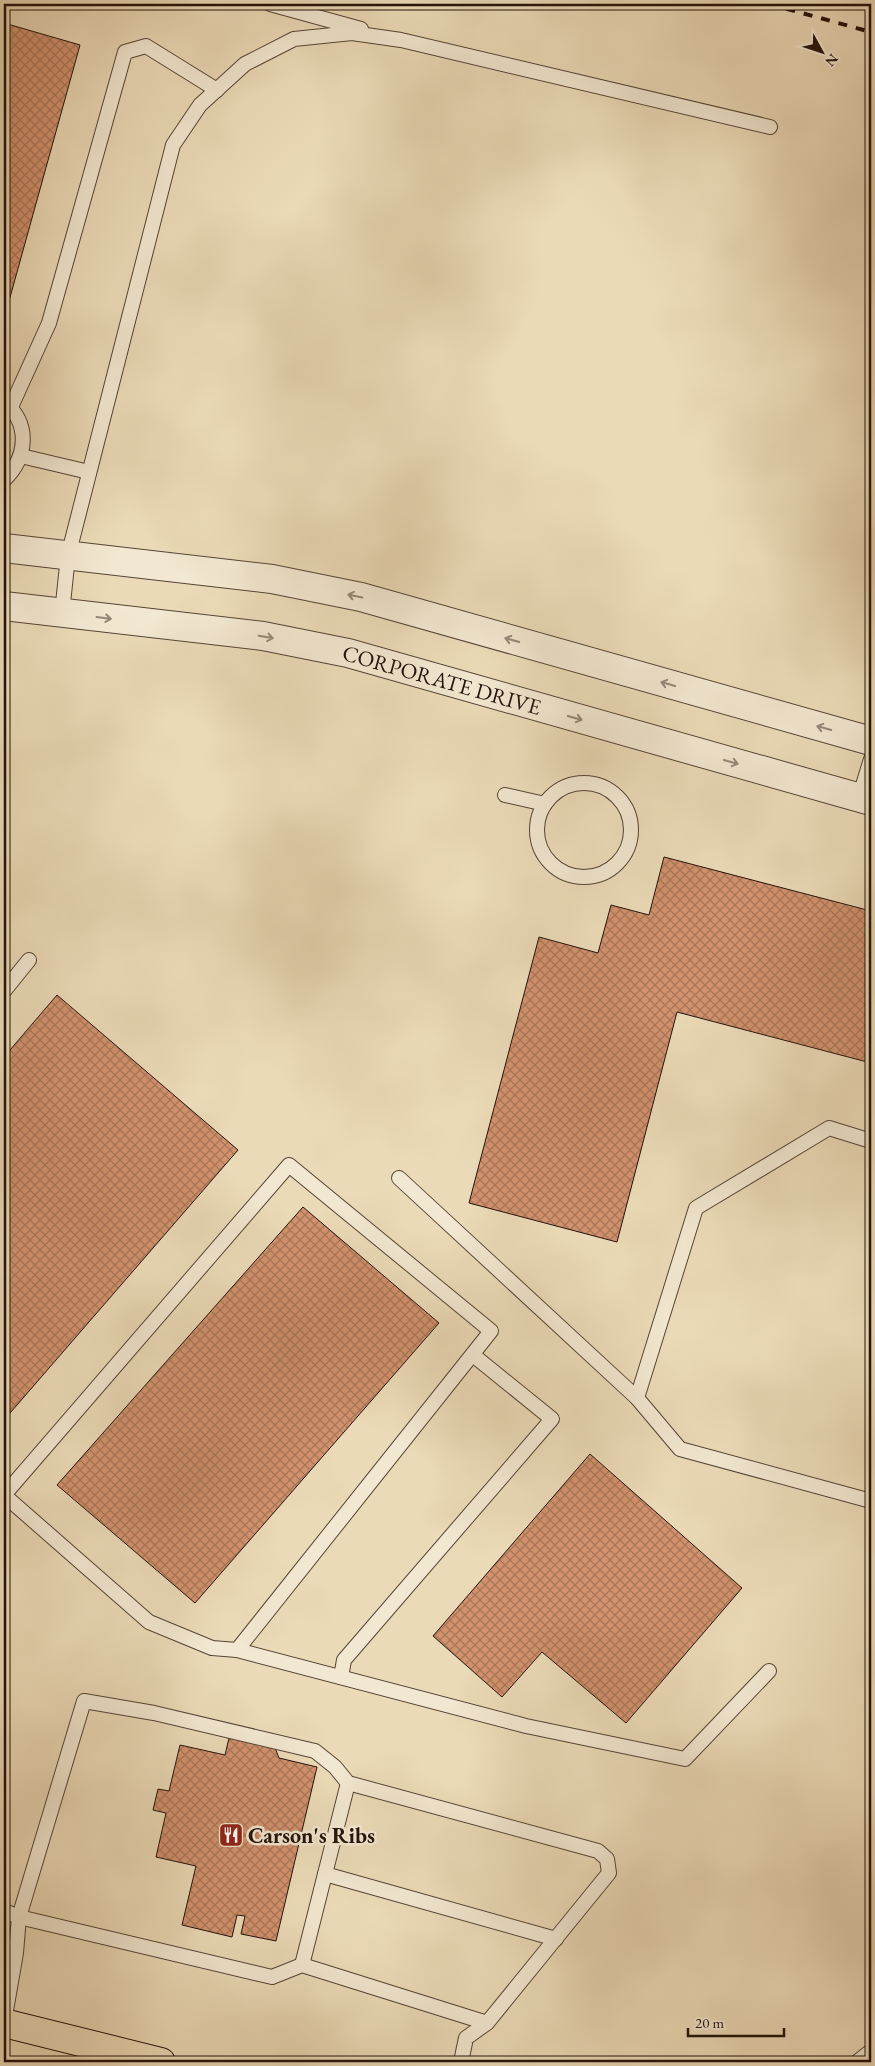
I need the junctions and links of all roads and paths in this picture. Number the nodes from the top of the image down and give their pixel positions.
1 (270, 4) edge
2 (401, 40) junction
3 (217, 90) junction
4 (770, 127) dead end
5 (7, 404) edge
6 (21, 456) junction
7 (89, 472) junction
8 (4, 480) edge
9 (4, 548) edge
10 (68, 556) junction
11 (4, 606) edge
12 (62, 613) junction
13 (871, 741) edge
14 (871, 759) edge
15 (505, 795) dead end
16 (865, 800) edge
17 (545, 804) junction
18 (29, 960) dead end
19 (4, 991) edge
20 (871, 1140) edge
21 (399, 1178) dead end
22 (473, 1355) junction
23 (637, 1398) junction
24 (4, 1495) edge
25 (871, 1501) edge
26 (237, 1650) junction
27 (769, 1671) dead end
28 (341, 1677) junction
29 (348, 1783) junction
30 (325, 1874) junction
31 (4, 1910) edge
32 (18, 1917) junction
33 (556, 1939) junction
34 (302, 1965) junction
35 (4, 2023) edge
36 (487, 2023) junction
37 (871, 2051) edge
38 (161, 2062) edge
39 (461, 2062) edge
40 (857, 2062) edge

1 - 2 lane
2 - 3 lane
2 - 4 lane
3 - 5 lane
3 - 7 lane
5 - 6 lane
6 - 7 lane
6 - 8 lane
7 - 10 lane
9 - 10 street
10 - 12 lane
13 -> 10 street
11 - 12 street, CORPORATE DRIVE
12 -> 16 street, CORPORATE DRIVE
14 - 16 lane
15 - 17 lane
17 - 17 lane
18 - 19 lane
20 - 23 lane
21 - 23 lane
22 - 24 lane
22 - 26 lane
22 - 28 lane
23 - 25 lane
24 - 26 lane
26 - 28 lane
27 - 28 lane
29 - 30 lane
29 - 32 lane
29 - 33 lane
30 - 33 lane
30 - 34 lane
31 - 32 lane
32 - 34 lane
32 - 35 lane
33 - 36 lane
34 - 36 lane
35 - 38 main road
36 - 39 lane
37 - 40 lane

